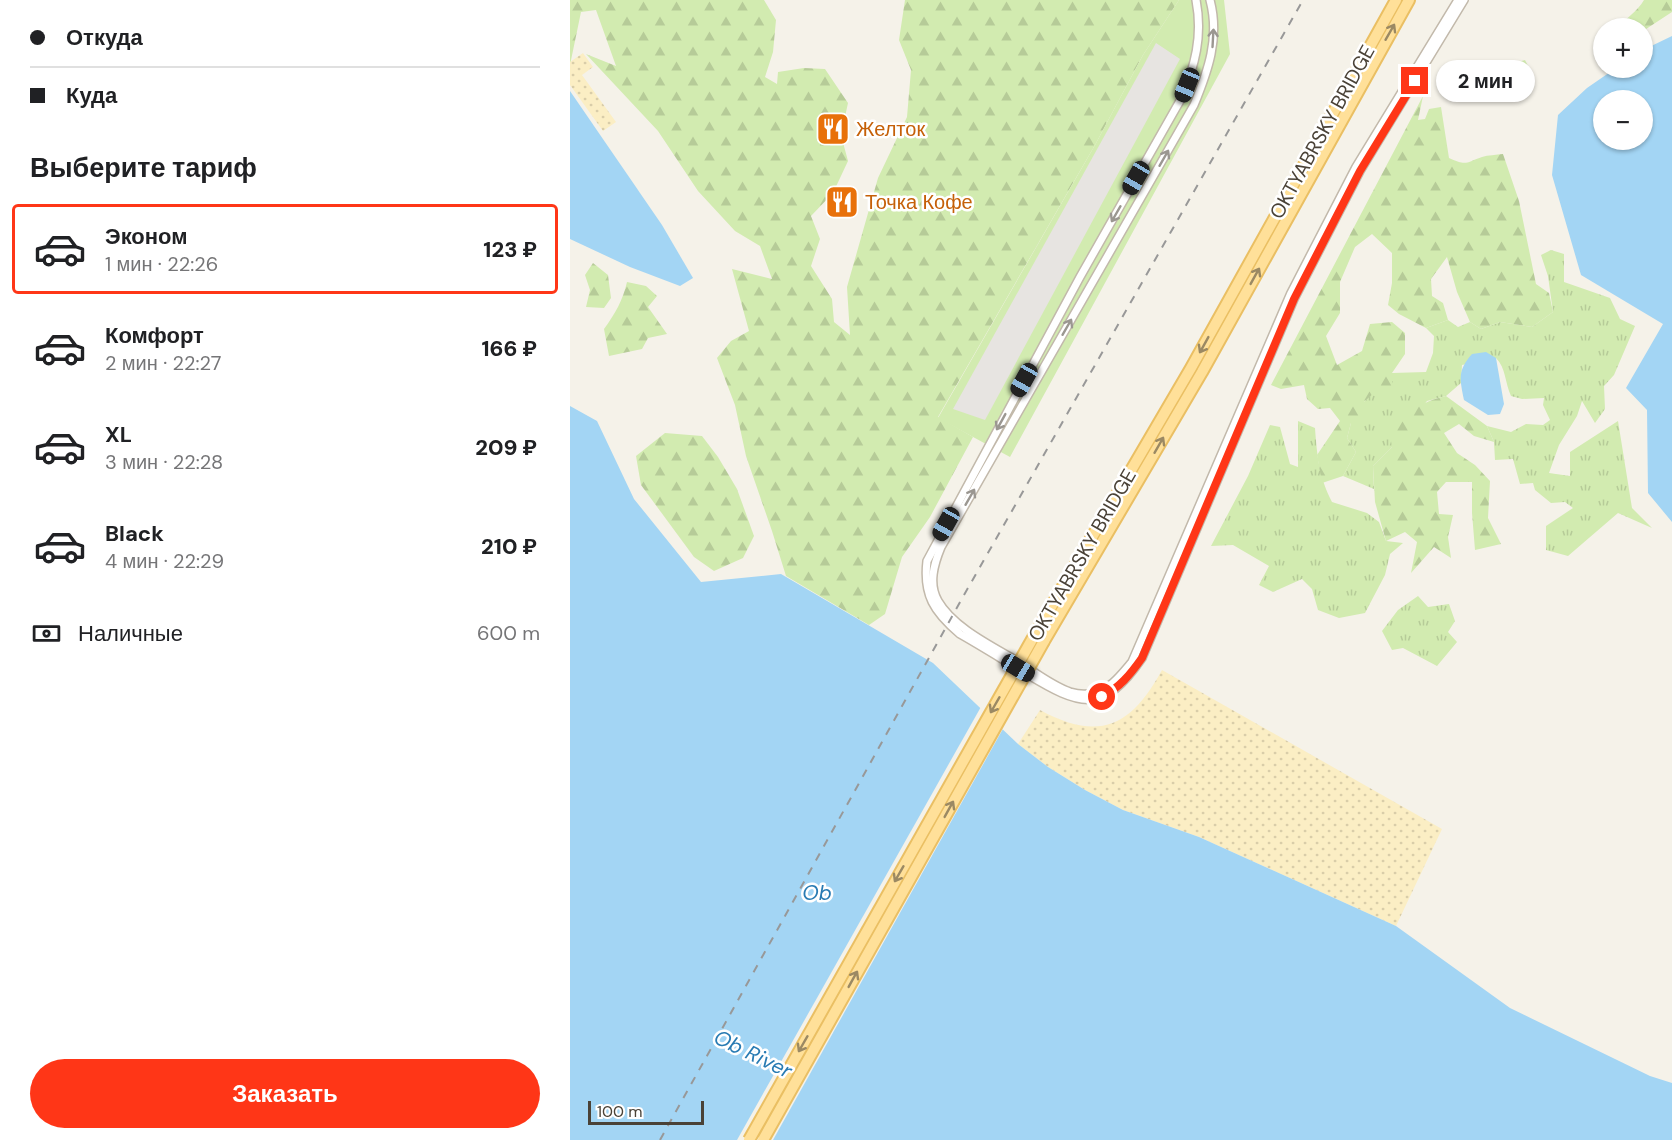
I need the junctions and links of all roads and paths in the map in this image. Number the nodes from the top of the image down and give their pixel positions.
1 (1196, 0) edge
2 (1210, 0) edge
3 (1389, 0) edge
4 (1396, 0) edge
5 (1408, 0) edge
6 (1458, 0) edge
7 (1464, 0) edge
8 (1380, 28) junction
9 (1039, 638) junction
10 (748, 1140) edge
11 (762, 1140) edge

1 -> 7 street
6 -> 2 street
3 - 8 street
4 - 8 main road, OKTYABRSKY BRIDGE
9 -> 5 main road, OKTYABRSKY BRIDGE
8 -> 9 main road, OKTYABRSKY BRIDGE
9 -> 10 main road, OKTYABRSKY BRIDGE, bridge
11 -> 9 main road, OKTYABRSKY BRIDGE, bridge

